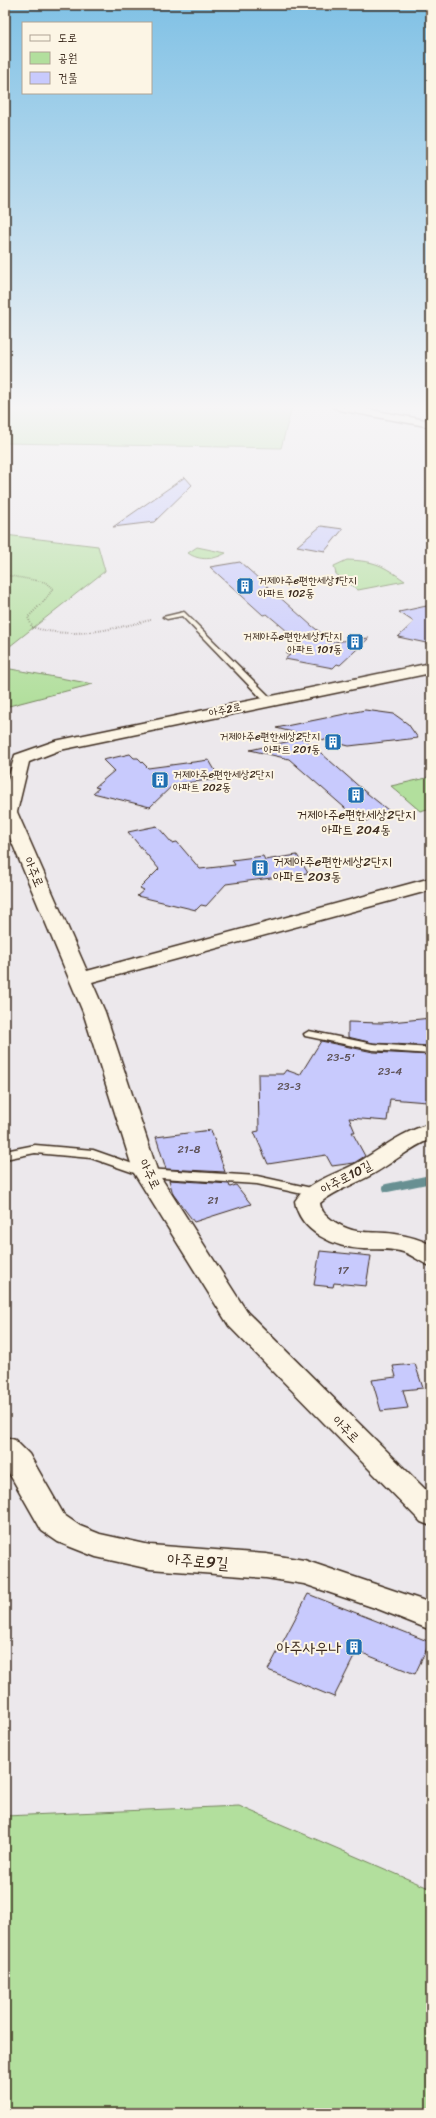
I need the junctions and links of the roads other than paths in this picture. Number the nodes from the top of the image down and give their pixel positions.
1 (167, 617) road end
2 (431, 668) edge
3 (269, 701) junction
4 (21, 759) joint
5 (431, 884) edge
6 (80, 979) junction
7 (309, 1034) dead end
8 (431, 1050) edge
9 (431, 1131) edge
10 (5, 1155) edge
11 (146, 1173) junction
12 (316, 1193) junction
13 (431, 1256) edge
14 (5, 1448) edge
15 (431, 1514) edge
16 (431, 1617) edge

1 - 3 lane
2 - 3 main road, 아주2로
3 - 4 main road, 아주2로
4 - 6 main road, 아주로
5 - 6 main road
6 - 11 main road, 아주로
7 - 8 lane
9 - 12 main road, 아주로10길
10 - 11 lane
11 - 12 lane
11 - 15 main road, 아주로
12 - 13 main road, 아주로10길
14 - 16 main road, 아주로9길

